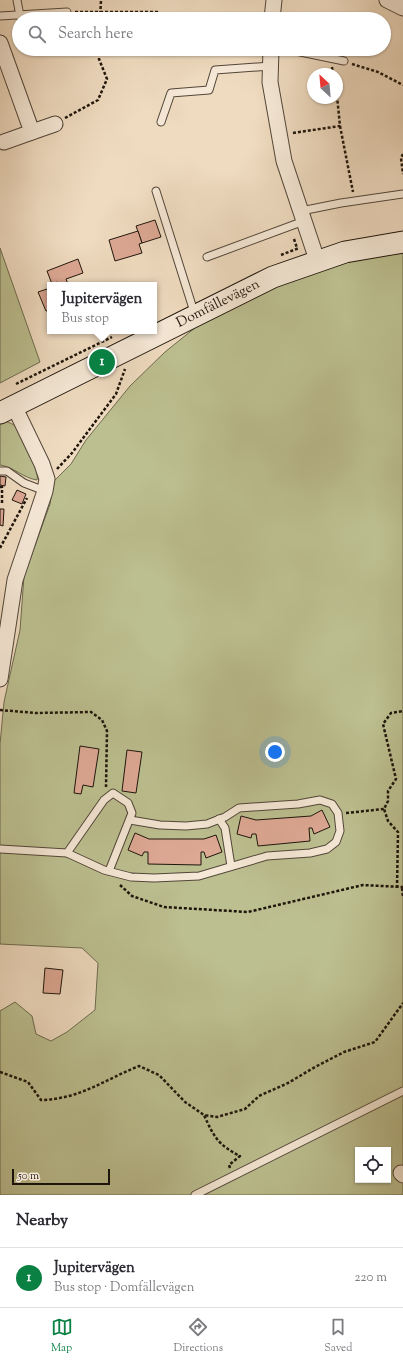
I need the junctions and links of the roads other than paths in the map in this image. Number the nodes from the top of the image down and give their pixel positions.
1 (18, 0) edge
2 (274, 0) edge
3 (387, 0) edge
4 (403, 8) edge
5 (20, 12) edge
6 (273, 12) edge
7 (0, 16) edge
8 (12, 16) edge
9 (0, 43) edge
10 (271, 56) edge
11 (320, 56) edge
12 (344, 61) road end
13 (271, 66) junction
14 (161, 122) dead end
15 (55, 124) road end
16 (32, 132) junction
17 (4, 142) dead end
18 (156, 191) dead end
19 (403, 194) edge
20 (302, 216) junction
21 (403, 242) edge
22 (207, 257) dead end
23 (317, 260) junction
24 (195, 317) junction
25 (156, 334) edge
26 (157, 334) edge
27 (9, 401) edge
28 (0, 471) edge
29 (41, 486) junction
30 (2, 648) edge
31 (0, 680) edge
32 (219, 819) junction
33 (130, 820) junction
34 (0, 849) edge
35 (67, 853) junction
36 (231, 866) junction
37 (109, 871) junction
38 (403, 1091) edge
39 (195, 1195) edge

1 - 5 lane
2 - 6 street
3 - 4 street
7 - 8 lane
9 - 16 street
10 - 13 street
11 - 12 lane
13 - 14 lane
13 - 20 street
15 - 16 street
16 - 17 street
18 - 24 lane
19 - 20 lane
20 - 22 lane
20 - 23 street
21 - 23 street, Domfällevägen
23 - 24 street, Domfällevägen
24 - 26 street, Domfällevägen
25 - 27 street, Domfällevägen
27 - 29 street
28 - 29 lane
29 - 30 street
30 - 31 street
32 - 33 lane
32 - 36 lane
32 - 36 lane
33 - 35 lane
33 - 37 lane
34 - 35 lane
35 - 37 lane
36 - 37 lane
38 - 39 lane

